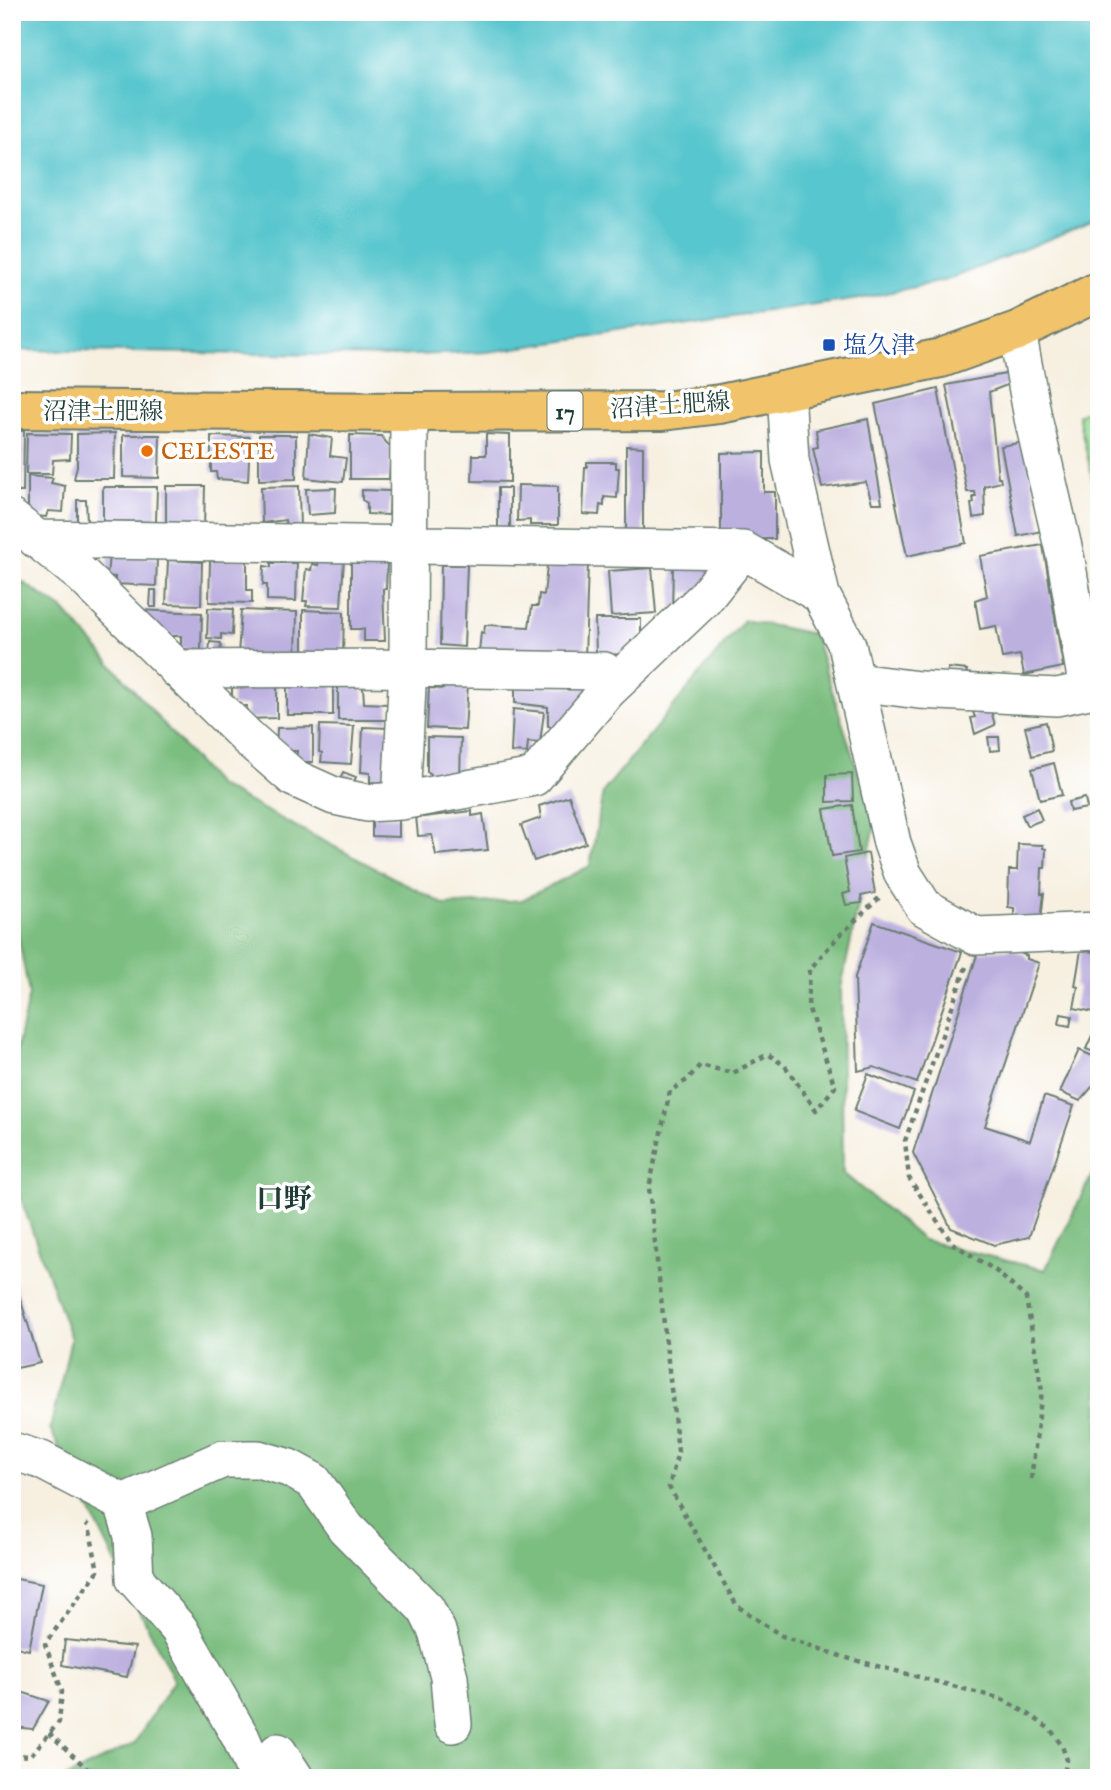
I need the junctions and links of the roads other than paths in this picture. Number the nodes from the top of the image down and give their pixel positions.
1 (1099, 291) edge
2 (1017, 331) junction
3 (786, 390) junction
4 (12, 410) edge
5 (409, 412) junction
6 (24, 529) edge
7 (409, 544) junction
8 (743, 550) junction
9 (821, 595) junction
10 (408, 668) junction
11 (177, 669) junction
12 (856, 682) junction
13 (1093, 689) edge
14 (607, 691) junction
15 (401, 801) junction
16 (1099, 931) edge
17 (12, 1451) edge
18 (123, 1503) junction
19 (453, 1724) dead end
20 (277, 1769) edge

1 - 2 main road, 沼津土肥線 / 17
2 - 3 main road, 沼津土肥線 / 17
2 - 13 street
3 - 5 main road, 沼津土肥線 / 17
3 - 9 street
4 - 5 main road, 沼津土肥線 / 17
5 - 7 street
6 - 7 street
6 - 11 street
7 - 8 street
7 - 10 street
8 - 9 street
8 - 14 street
9 - 12 street
10 - 11 street
10 - 14 street
10 - 15 street
11 - 15 street
12 - 13 street
12 - 16 street
14 - 15 street
17 - 18 street
18 - 19 street
18 - 20 street

